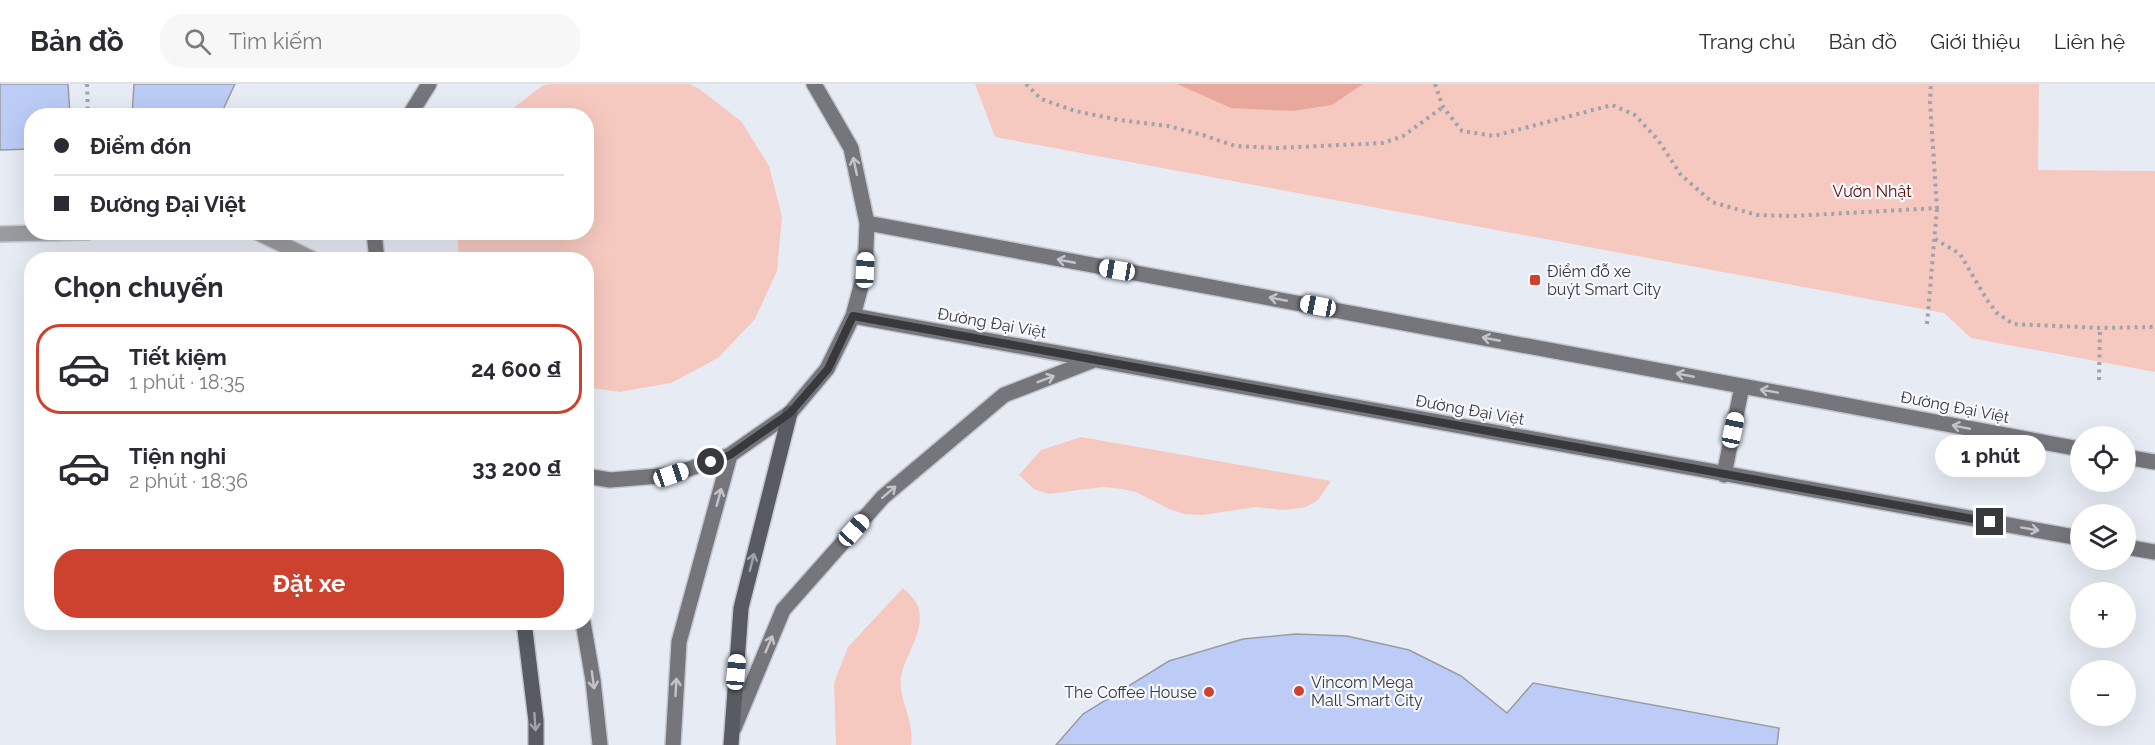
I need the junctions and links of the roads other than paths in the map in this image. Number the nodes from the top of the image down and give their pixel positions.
1 (429, 84) edge
2 (814, 84) edge
3 (414, 108) edge
4 (867, 223) junction
5 (24, 233) edge
6 (0, 234) edge
7 (273, 240) edge
8 (298, 252) edge
9 (853, 316) junction
10 (1094, 360) junction
11 (1742, 386) junction
12 (790, 413) junction
13 (2070, 447) edge
14 (730, 455) junction
15 (2136, 459) edge
16 (2155, 462) edge
17 (1724, 475) junction
18 (594, 477) edge
19 (2070, 536) edge
20 (2136, 548) edge
21 (2155, 552) edge
22 (525, 630) edge
23 (584, 630) edge
24 (731, 741) edge
25 (536, 745) edge
26 (600, 745) edge
27 (673, 745) edge

1 - 3 street
4 -> 2 street
4 - 9 street
11 -> 4 street, Đường Đại Việt
5 - 6 street
7 - 8 street
9 - 10 street, Đường Đại Việt
9 - 12 street
10 - 17 street, Đường Đại Việt
24 -> 10 street
13 -> 11 street, Đường Đại Việt
11 - 17 street
12 - 14 street
24 -> 12 main road
14 - 18 street
27 -> 14 street
15 - 16 street
17 -> 19 street, Đường Đại Việt
20 - 21 street
22 -> 25 main road
23 -> 26 street

